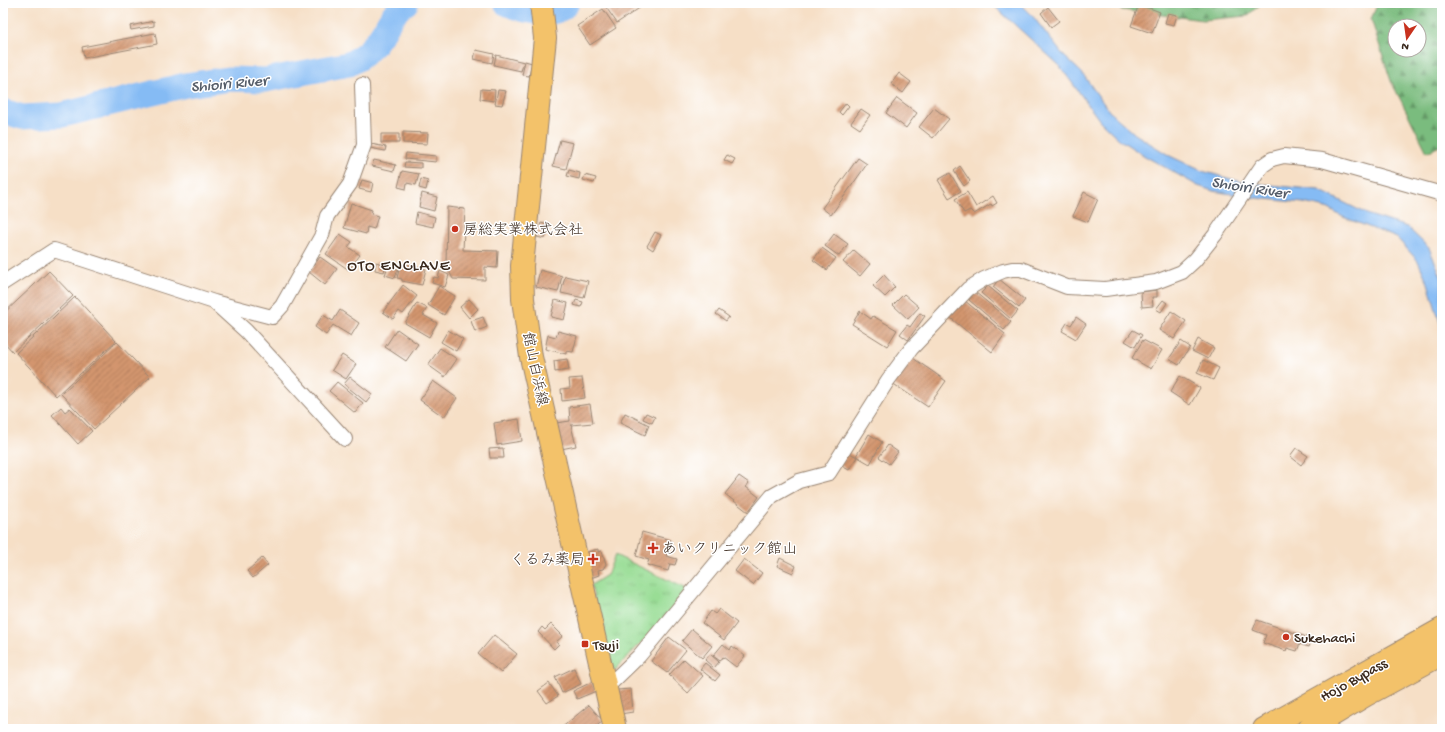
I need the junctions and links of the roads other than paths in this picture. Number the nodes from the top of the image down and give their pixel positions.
1 (541, 3) edge
2 (362, 85) dead end
3 (1442, 194) edge
4 (3, 283) edge
5 (214, 302) junction
6 (345, 438) dead end
7 (1442, 629) edge
8 (1442, 654) edge
9 (605, 689) junction
10 (615, 729) edge
11 (1264, 729) edge
12 (1309, 729) edge

1 - 9 main road, 館山白浜線
2 - 5 street
3 - 9 street
4 - 5 street
5 - 6 street
7 - 11 main road, Hojo Bypass
8 - 12 main road, Hojo Bypass
9 - 10 main road, 館山白浜線

